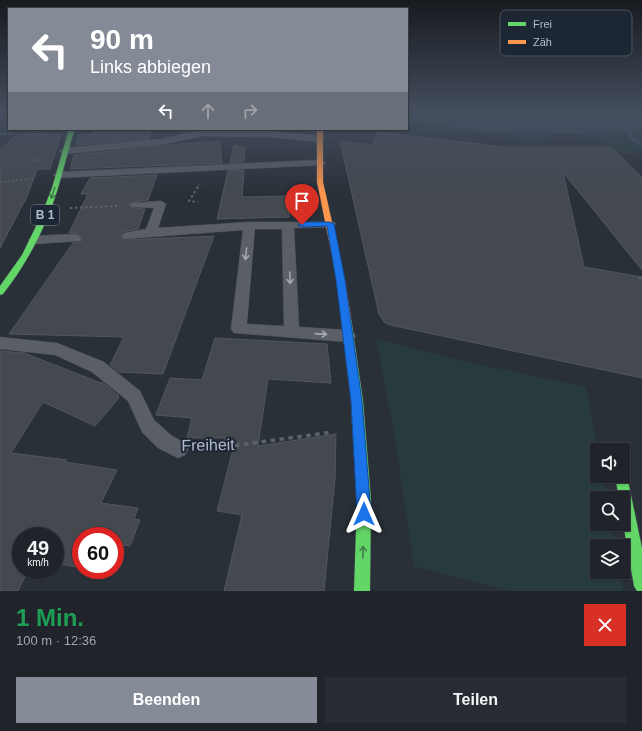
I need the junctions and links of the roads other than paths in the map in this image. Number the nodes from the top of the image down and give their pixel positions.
1 (321, 139) edge
2 (68, 140) edge
3 (172, 140) edge
4 (64, 151) junction
5 (321, 162) junction
6 (58, 175) junction
7 (136, 205) road end
8 (330, 224) junction
9 (288, 225) junction
10 (249, 226) junction
11 (151, 232) junction
12 (128, 236) dead end
13 (76, 238) dead end
14 (34, 240) junction
15 (0, 292) edge
16 (292, 332) junction
17 (348, 336) junction
18 (0, 343) edge
19 (178, 448) road end
20 (622, 483) edge
21 (642, 586) edge
22 (362, 591) edge

1 - 5 main road
2 - 4 main road, B 1
3 - 4 lane
4 - 6 main road, B 1
5 - 6 lane
5 - 8 main road
6 -> 14 main road, B 1
7 - 11 lane
8 - 9 lane
8 - 17 main road
9 - 10 lane
9 -> 16 lane
10 - 11 lane
10 -> 16 lane
11 - 12 lane
13 - 14 lane
14 - 15 main road, B 1
16 -> 17 lane
22 -> 17 main road
18 - 19 lane, Freiheit
20 - 21 main road

